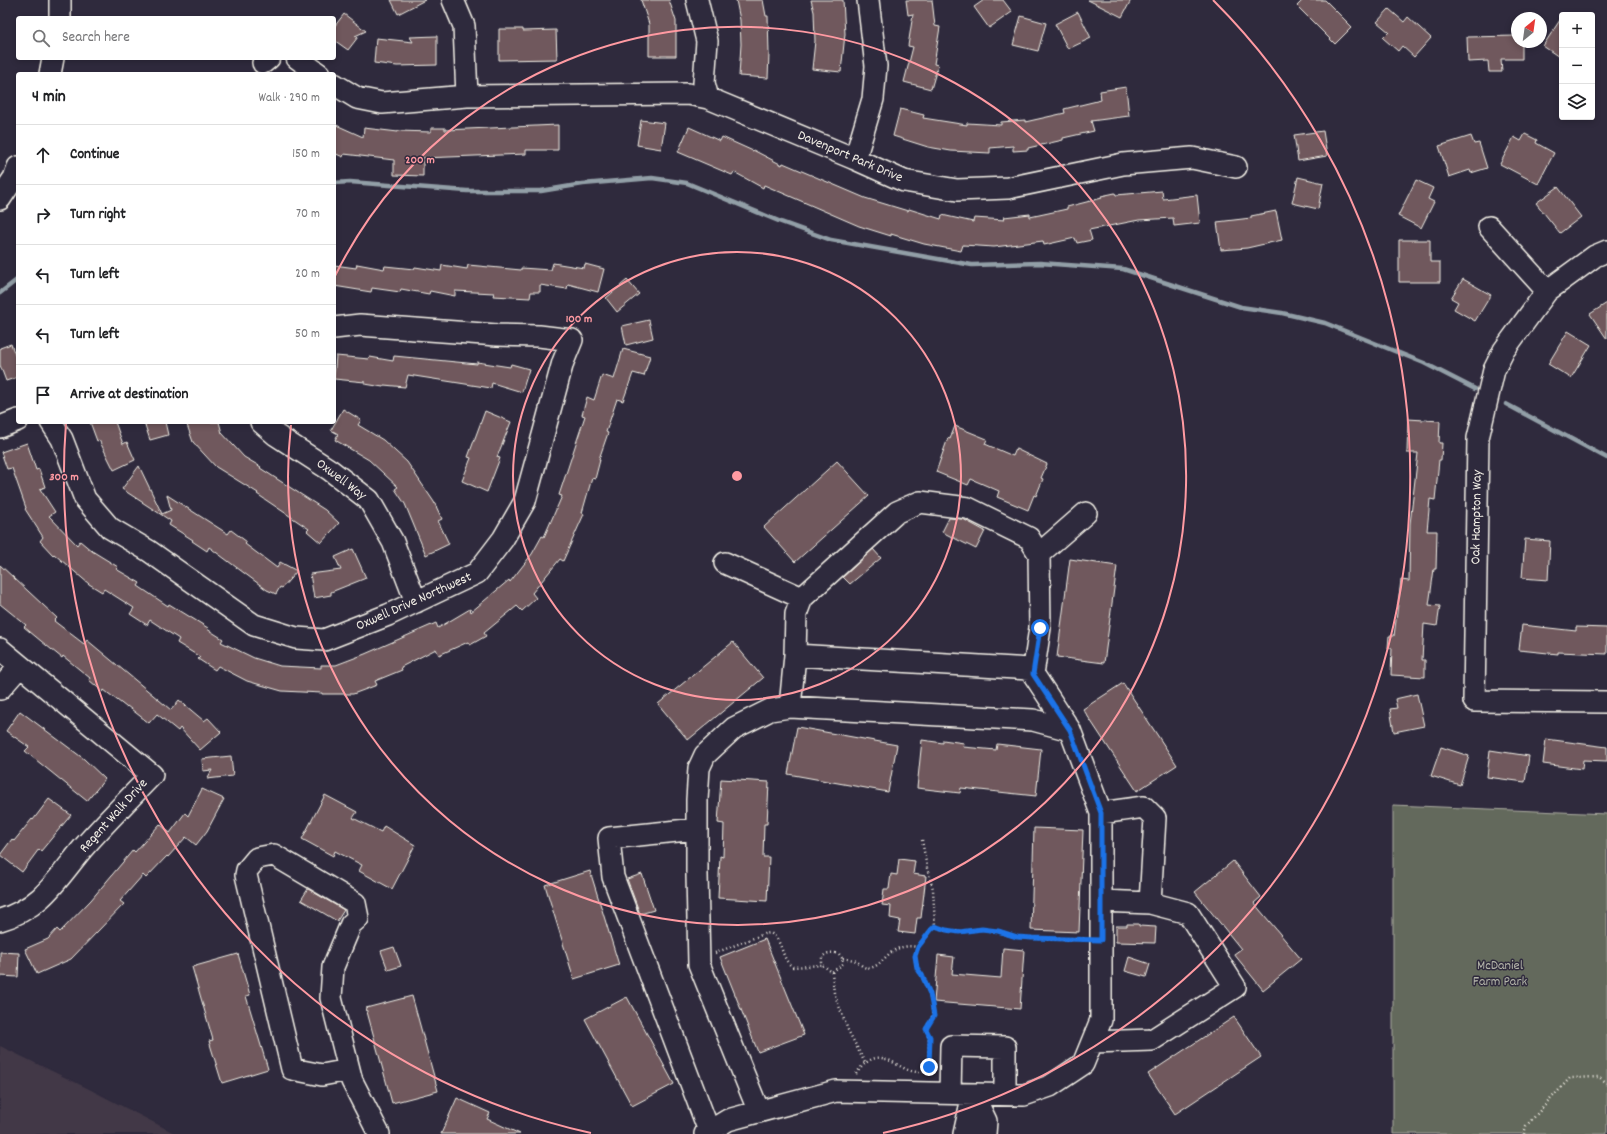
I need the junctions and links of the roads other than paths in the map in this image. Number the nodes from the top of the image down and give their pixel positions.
1 (60, 0) edge
2 (453, 0) edge
3 (697, 0) edge
4 (868, 0) edge
5 (60, 16) edge
6 (53, 60) edge
7 (300, 60) edge
8 (50, 72) edge
9 (316, 72) edge
10 (336, 85) edge
11 (467, 96) junction
12 (708, 98) junction
13 (855, 159) junction
14 (1236, 167) dead end
15 (16, 172) edge
16 (0, 199) edge
17 (1489, 227) dead end
18 (1607, 251) edge
19 (1547, 291) junction
20 (336, 328) edge
21 (16, 421) edge
22 (51, 424) edge
23 (264, 424) edge
24 (0, 427) edge
25 (1086, 513) dead end
26 (1038, 554) junction
27 (725, 563) dead end
28 (802, 598) junction
29 (416, 602) junction
30 (0, 649) edge
31 (795, 655) junction
32 (20, 666) junction
33 (1033, 674) junction
34 (0, 689) edge
35 (1607, 702) edge
36 (790, 707) junction
37 (1070, 730) junction
38 (1101, 813) junction
39 (697, 829) junction
40 (1101, 901) junction
41 (1150, 903) junction
42 (0, 920) edge
43 (1092, 1042) junction
44 (349, 1070) junction
45 (950, 1093) junction
46 (973, 1094) junction
47 (1005, 1094) junction
48 (759, 1112) junction
49 (707, 1133) edge
50 (379, 1134) edge
51 (964, 1134) edge
52 (985, 1134) edge

1 - 5 street
2 - 11 street
3 - 12 street
4 - 13 street
6 - 8 street
7 - 9 street
10 - 11 street, Davenport Park Drive
11 - 12 street, Davenport Park Drive
12 - 13 street, Davenport Park Drive
13 - 14 street, Davenport Park Drive
15 - 16 street
17 - 19 street
18 - 19 street, Oak Hampton Way
19 - 35 street, Oak Hampton Way
20 - 29 street, Oxwell Drive Northwest
21 - 24 street
22 - 29 street, Oxwell Drive Northwest
23 - 29 street, Oxwell Way
25 - 26 street
26 - 28 street
26 - 33 street
27 - 28 street
28 - 31 street
30 - 32 street, Regent Walk Drive
31 - 33 street
31 - 36 street
32 - 34 street
32 - 42 street, Regent Walk Drive
33 - 37 street
36 - 37 street
36 - 39 street
37 - 38 street
38 - 40 street
38 - 41 street
39 - 48 street
39 - 49 street
40 - 41 street
40 - 43 street
41 - 43 street
43 - 47 street
44 - 44 street
44 - 50 street
45 - 46 street
45 - 47 street
45 - 48 street
46 - 47 street
46 - 51 street
46 - 52 street
48 - 49 street

